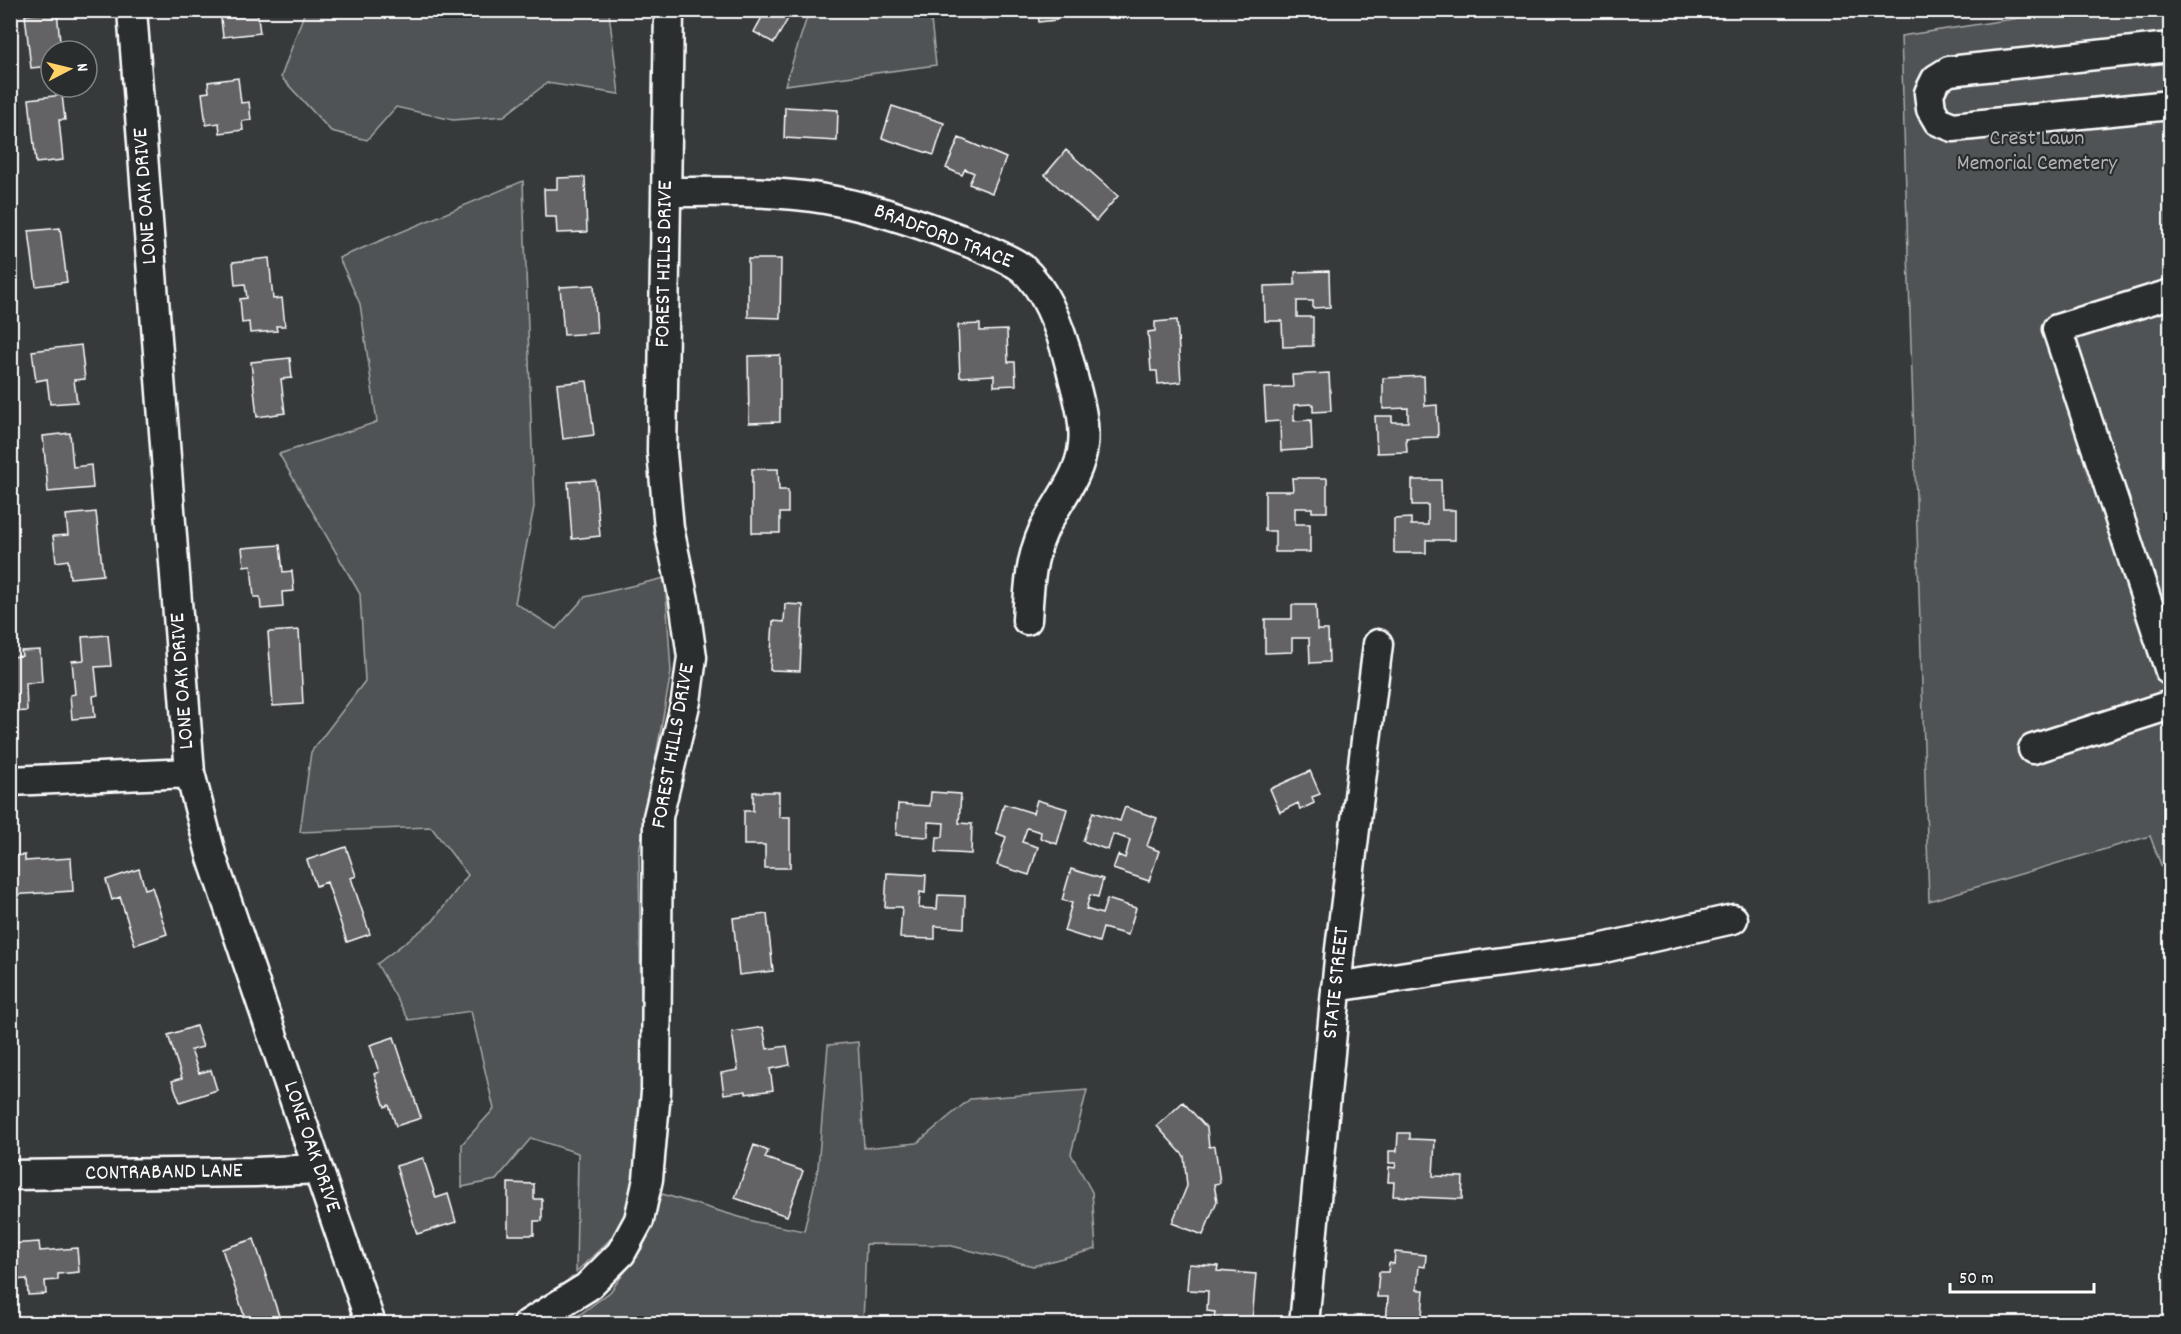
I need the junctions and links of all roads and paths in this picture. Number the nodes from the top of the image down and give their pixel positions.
1 (132, 10) edge
2 (669, 10) edge
3 (2170, 47) edge
4 (2170, 105) edge
5 (666, 192) junction
6 (2170, 294) edge
7 (1027, 620) dead end
8 (1378, 644) dead end
9 (2170, 671) edge
10 (2170, 705) edge
11 (2033, 749) dead end
12 (190, 773) junction
13 (10, 781) edge
14 (1733, 919) dead end
15 (1336, 987) junction
16 (318, 1169) junction
17 (10, 1175) edge
18 (371, 1323) edge
19 (528, 1323) edge
20 (1304, 1323) edge

1 - 12 street, LONE OAK DRIVE
2 - 5 street, FOREST HILLS DRIVE
3 - 4 street
5 - 7 street, BRADFORD TRACE
5 - 19 street, FOREST HILLS DRIVE
6 - 9 street
8 - 15 street, STATE STREET
10 - 11 street
12 - 13 street
12 - 16 street, LONE OAK DRIVE
14 - 15 street
15 - 20 street, STATE STREET
16 - 17 street, CONTRABAND LANE
16 - 18 street, LONE OAK DRIVE

